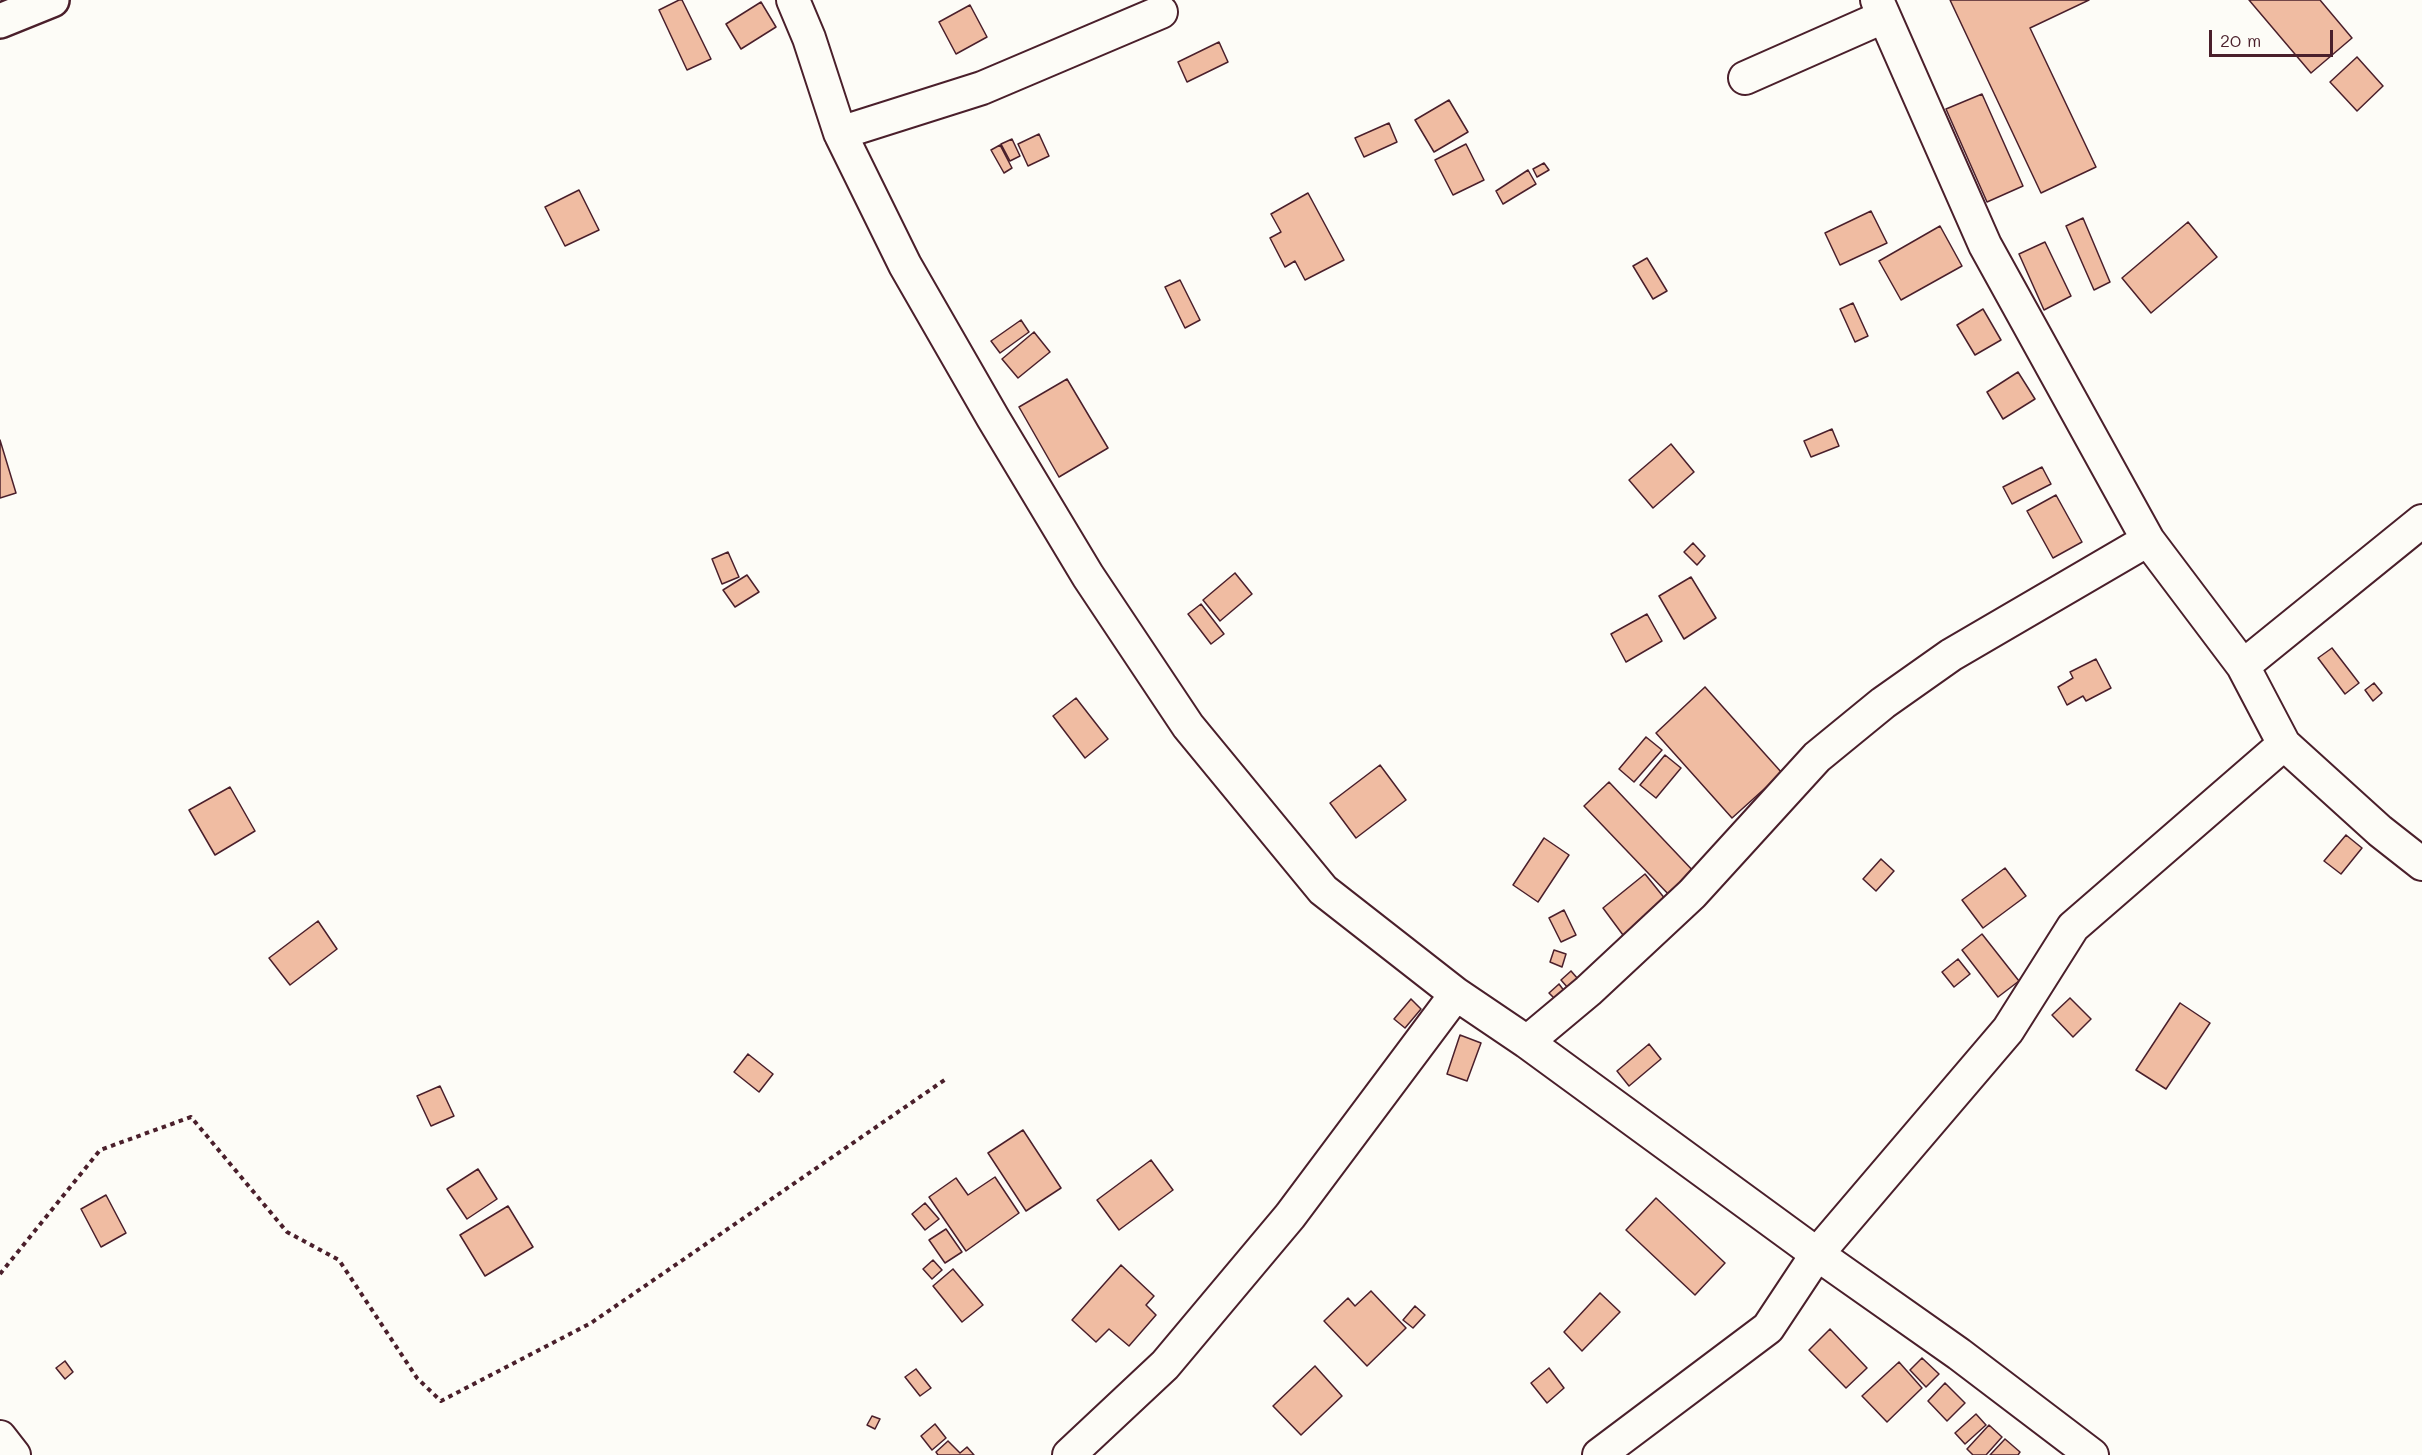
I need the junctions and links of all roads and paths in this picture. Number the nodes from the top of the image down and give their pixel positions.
1 (52, 0) edge
2 (793, 0) edge
3 (1880, 8) edge
4 (1161, 12) dead end
5 (0, 21) edge
6 (1745, 78) dead end
7 (840, 133) junction
8 (2422, 521) edge
9 (2148, 540) junction
10 (2243, 666) junction
11 (2283, 744) junction
12 (2422, 864) edge
13 (1456, 994) junction
14 (1527, 1042) junction
15 (946, 1079) dead end
16 (1817, 1254) junction
17 (0, 1274) edge
18 (0, 1437) edge
19 (2085, 1453) edge
20 (14, 1455) edge
21 (1069, 1455) edge
22 (1599, 1455) edge

1 - 5 highway
2 - 7 street
3 - 6 street
3 - 9 street
4 - 7 street
7 - 13 street
8 - 10 street
9 - 10 street
9 - 14 street
10 - 11 street
11 - 12 street
11 - 16 street
13 - 14 street
13 - 21 street
14 - 16 street
15 - 17 path
16 - 19 street
16 - 22 street
18 - 20 street

